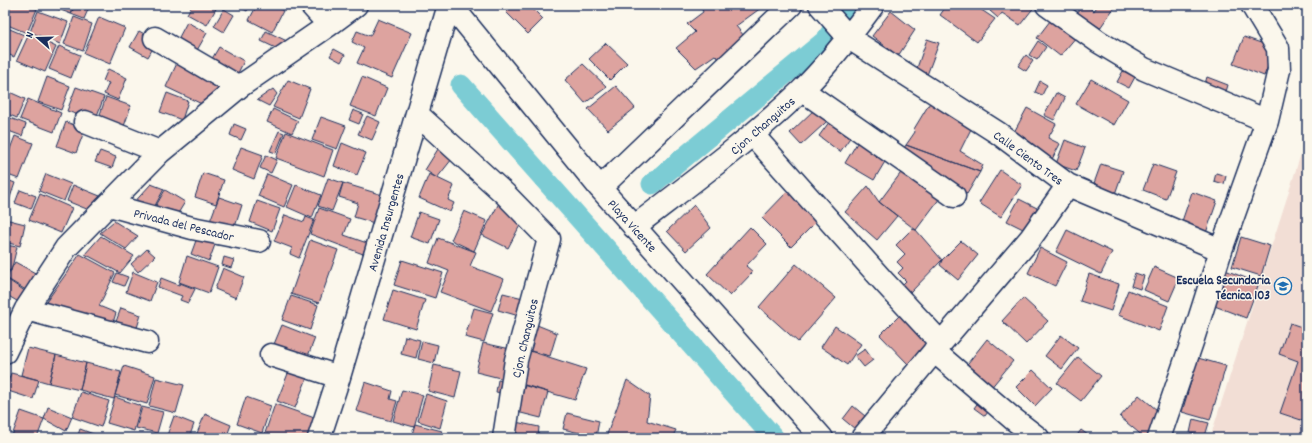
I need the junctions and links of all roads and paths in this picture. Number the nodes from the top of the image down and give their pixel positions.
1 (311, 5) edge
2 (356, 5) edge
3 (450, 5) edge
4 (791, 5) edge
5 (820, 5) edge
6 (873, 5) edge
7 (1047, 5) edge
8 (1252, 5) edge
9 (329, 25) junction
10 (846, 34) junction
11 (155, 38) dead end
12 (240, 87) junction
13 (802, 90) junction
14 (417, 114) junction
15 (85, 122) dead end
16 (1267, 122) junction
17 (753, 135) junction
18 (160, 152) junction
19 (1068, 185) junction
20 (600, 188) junction
21 (954, 196) dead end
22 (109, 205) junction
23 (634, 227) junction
24 (259, 241) dead end
25 (1221, 250) junction
26 (26, 309) junction
27 (147, 342) dead end
28 (937, 347) junction
29 (5, 352) edge
30 (271, 355) dead end
31 (339, 377) junction
32 (319, 438) edge
33 (504, 438) edge
34 (822, 438) edge
35 (862, 438) edge
36 (1038, 438) edge
37 (1159, 438) edge

1 - 9 street
2 - 9 street
3 - 14 street, Avenida Insurgentes
3 - 20 street, Playa Vicente
4 - 20 street
5 - 10 street, Calle Ciento Tres
6 - 10 street, Cjon. Changuitos
7 - 16 street
8 - 16 street
9 - 12 street
10 - 13 street, Cjon. Changuitos
10 - 19 street, Calle Ciento Tres
11 - 12 street
12 - 18 street
13 - 17 street, Cjon. Changuitos
13 - 21 street
14 - 31 street, Avenida Insurgentes
14 - 33 street, Cjon. Changuitos
15 - 18 street
16 - 25 street
17 - 23 street, Cjon. Changuitos
17 - 28 street
18 - 22 street
19 - 25 street, Calle Ciento Tres
19 - 28 street
20 - 23 street, Playa Vicente
22 - 24 street, Privada del Pescador
22 - 26 street
23 - 34 street, Playa Vicente
25 - 37 street
26 - 27 street
26 - 29 street
28 - 35 street
28 - 36 street
30 - 31 street
31 - 32 street, Avenida Insurgentes

